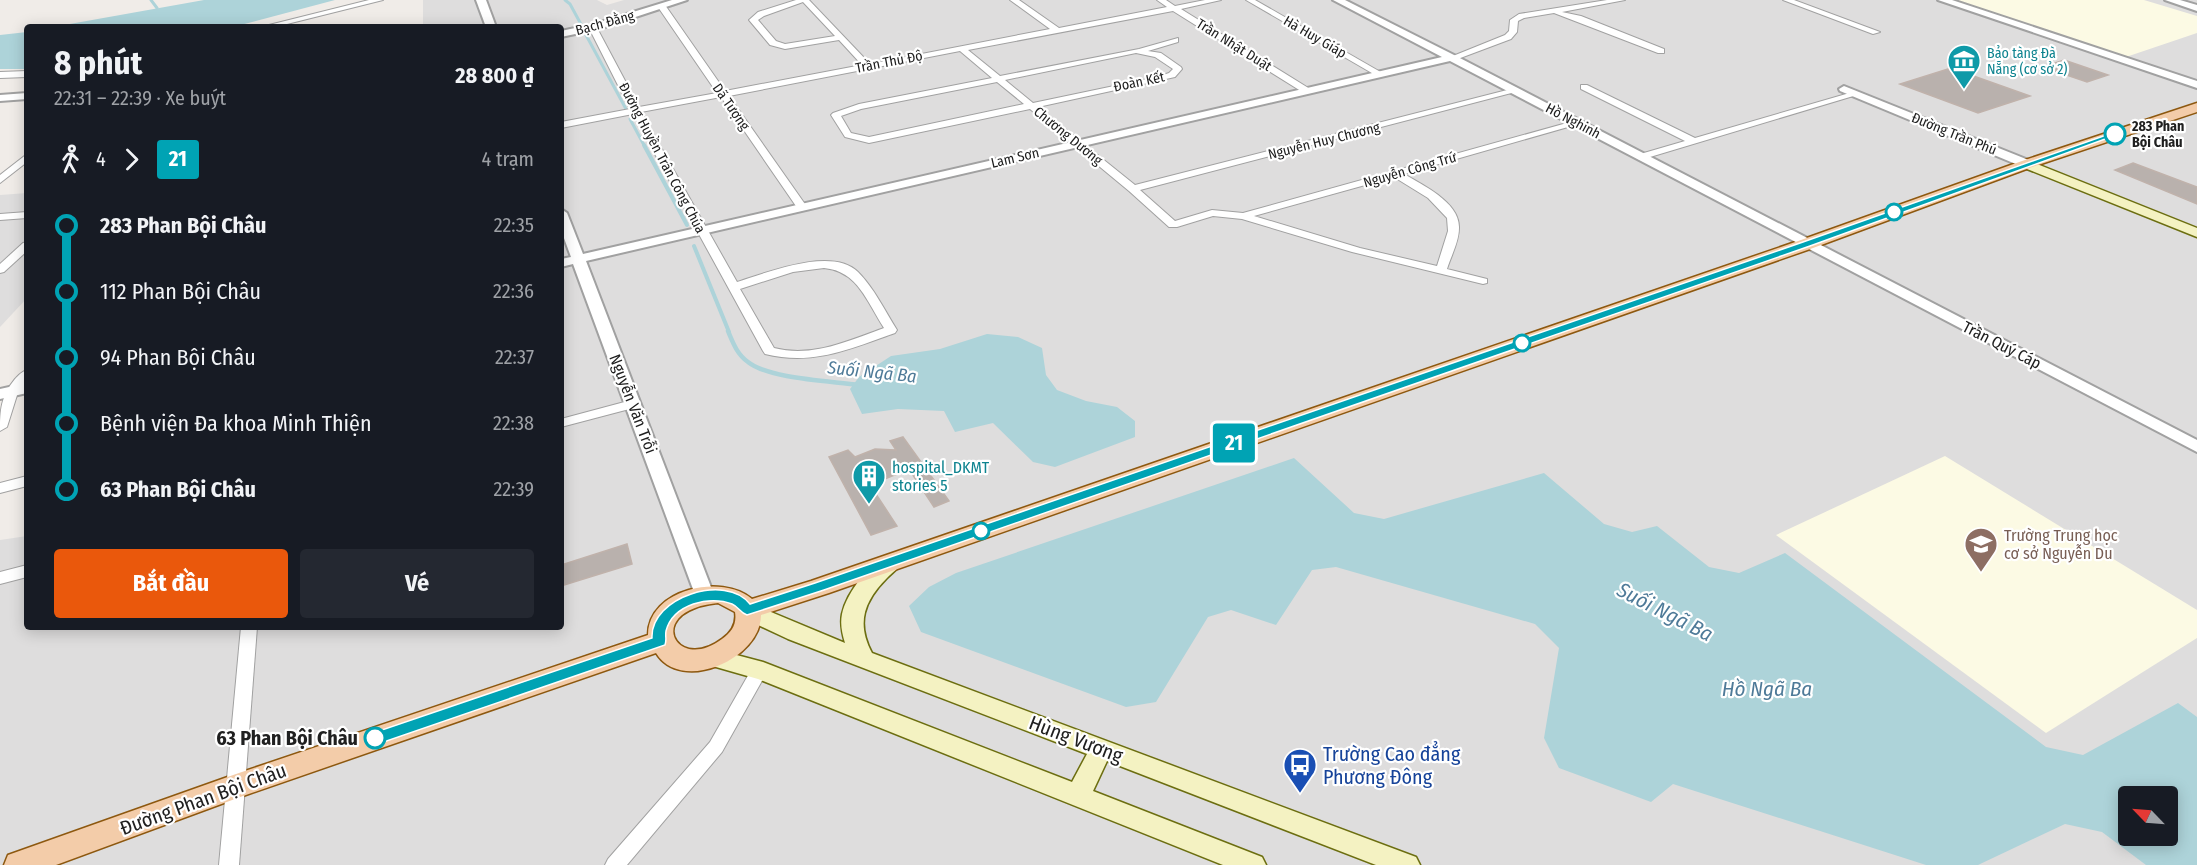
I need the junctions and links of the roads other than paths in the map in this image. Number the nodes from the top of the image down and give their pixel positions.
1 (379, 0) edge
2 (481, 0) edge
3 (682, 0) edge
4 (804, 0) edge
5 (1014, 0) edge
6 (1161, 0) edge
7 (1217, 0) edge
8 (1250, 0) edge
9 (1338, 0) edge
10 (1621, 0) edge
11 (1787, 0) edge
12 (1943, 0) edge
13 (2170, 0) edge
14 (662, 7) junction
15 (1175, 8) junction
16 (2197, 8) edge
17 (1553, 11) junction
18 (278, 24) edge
19 (490, 24) edge
20 (593, 28) junction
21 (1058, 31) junction
22 (1876, 32) dead end
23 (564, 33) edge
24 (841, 37) junction
25 (1175, 40) dead end
26 (961, 48) junction
27 (1141, 51) junction
28 (1661, 51) dead end
29 (1452, 58) junction
30 (868, 66) junction
31 (24, 74) edge
32 (1380, 74) junction
33 (0, 75) edge
34 (998, 79) junction
35 (2197, 85) edge
36 (1584, 87) dead end
37 (1844, 89) dead end
38 (1307, 91) junction
39 (1515, 91) junction
40 (722, 94) junction
41 (1856, 94) junction
42 (24, 96) edge
43 (0, 98) edge
44 (1030, 105) junction
45 (2197, 107) edge
46 (636, 111) junction
47 (1577, 123) junction
48 (564, 124) edge
49 (1693, 141) junction
50 (1078, 144) junction
51 (24, 148) edge
52 (1640, 157) junction
53 (24, 160) edge
54 (2027, 164) junction
55 (0, 168) edge
56 (1396, 174) junction
57 (0, 180) edge
58 (1133, 189) junction
59 (802, 207) junction
60 (24, 215) edge
61 (1244, 216) junction
62 (0, 217) edge
63 (564, 221) edge
64 (701, 230) junction
65 (2197, 233) edge
66 (1807, 244) junction
67 (24, 248) edge
68 (578, 258) junction
69 (564, 262) edge
70 (0, 270) edge
71 (1441, 271) junction
72 (1483, 281) dead end
73 (733, 287) junction
74 (24, 378) edge
75 (13, 391) edge
76 (632, 404) junction
77 (564, 422) edge
78 (0, 427) edge
79 (2197, 447) edge
80 (24, 482) edge
81 (0, 488) edge
82 (893, 561) junction
83 (24, 572) edge
84 (0, 578) edge
85 (704, 595) junction
86 (747, 610) junction
87 (249, 630) edge
88 (660, 641) junction
89 (710, 657) junction
90 (864, 659) junction
91 (760, 670) junction
92 (1101, 749) junction
93 (236, 786) junction
94 (1078, 796) junction
95 (20, 865) edge
96 (229, 865) edge
97 (615, 865) edge
98 (1253, 865) edge
99 (1407, 865) edge

1 - 18 street
2 - 19 street
3 - 14 street, Bạch Đằng
4 - 24 street
4 - 24 street
5 - 21 street
6 - 15 street, Trần Nhật Duật
7 - 15 street, Trần Thủ Độ
8 - 32 street, Hà Huy Giáp
9 - 29 street, Hồ Nghinh
10 - 17 street
11 - 22 street
12 - 35 street
13 - 16 street
14 - 20 street, Bạch Đằng
14 - 40 street, Dã Tượng
15 - 21 street, Trần Thủ Độ
15 - 38 street, Trần Nhật Duật
17 - 28 street
17 - 29 street
20 - 23 street, Bạch Đằng
20 - 46 street, Đường Huyền Trân Công Chúa
21 - 26 street, Trần Thủ Độ
24 - 30 street
25 - 27 street
26 - 30 street, Trần Thủ Độ
26 - 34 street, Chương Dương
27 - 34 street, Đoàn Kết
27 - 44 street, Đoàn Kết
29 - 32 street, Lam Sơn
29 - 39 street, Hồ Nghinh
30 - 40 street, Trần Thủ Độ
31 - 33 street
32 - 38 street, Lam Sơn
34 - 44 street, Chương Dương
34 - 44 street, Đoàn Kết
36 - 49 street
37 - 41 street, Đường Trần Phú
38 - 50 street, Lam Sơn
39 - 47 street, Hồ Nghinh
39 - 58 street, Nguyễn Huy Chương
40 - 46 street, Trần Thủ Độ
40 - 59 street, Dã Tượng
41 - 49 street
41 - 54 street, Đường Trần Phú
42 - 43 street
44 - 50 street, Chương Dương
45 - 54 main road
46 - 48 street, Trần Thủ Độ
46 - 64 street, Đường Huyền Trân Công Chúa
47 - 52 street, Hồ Nghinh
47 - 56 street, Nguyễn Công Trứ
49 - 52 street
50 - 58 street, Chương Dương
50 - 59 street, Lam Sơn
51 - 55 street
52 - 66 street, Hồ Nghinh
53 - 57 street
54 - 65 main road, Đường Trần Phú
54 - 66 main road
56 - 61 street, Nguyễn Công Trứ
56 - 71 street
58 - 61 street, Chương Dương
59 - 64 street, Lam Sơn
60 - 62 street
61 - 71 street
63 - 68 street, Nguyễn Văn Trỗi
64 - 68 street, Lam Sơn
64 - 73 street, Đường Huyền Trân Công Chúa
66 - 79 street, Trần Quý Cáp
66 - 82 main road
67 - 70 street
68 - 69 street, Lam Sơn
68 - 76 street, Nguyễn Văn Trỗi
71 - 72 street
73 - 73 street, Đường Huyền Trân Công Chúa
74 - 75 street
75 - 78 street
76 - 77 street
76 - 85 street, Nguyễn Văn Trỗi
80 - 81 street
82 - 86 main road
82 - 90 main road
83 - 84 street
85 - 86 main road
85 - 88 main road
86 - 89 main road
86 - 90 main road, Hùng Vương
87 - 93 street
88 - 89 main road
88 - 93 main road, Đường Phan Bội Châu
89 - 91 main road
90 - 92 main road, Hùng Vương
91 - 94 main road
91 - 97 street
92 - 94 main road
92 - 99 main road, Hùng Vương
93 - 95 main road, Đường Phan Bội Châu
93 - 96 street
94 - 98 main road

